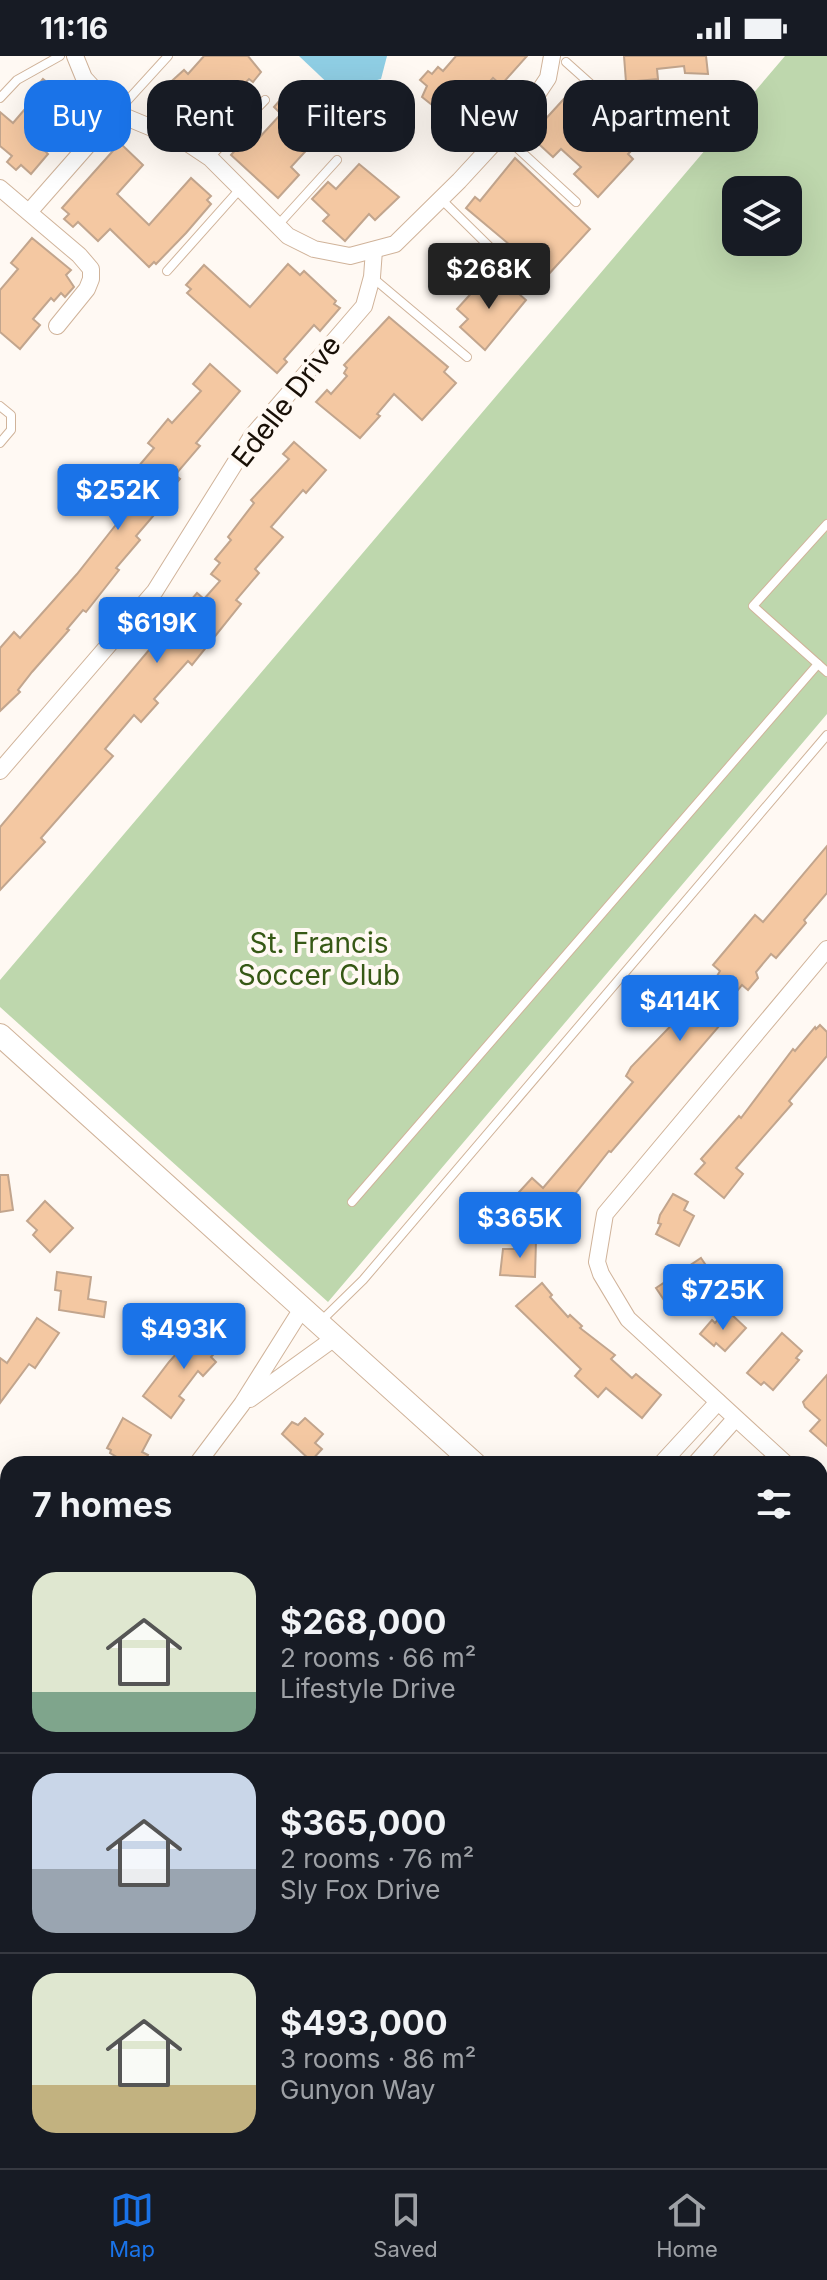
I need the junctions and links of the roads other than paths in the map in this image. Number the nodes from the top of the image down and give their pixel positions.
1 (60, 56) edge
2 (75, 56) edge
3 (168, 56) edge
4 (560, 59) edge
5 (86, 80) edge
6 (547, 80) edge
7 (585, 80) edge
8 (131, 97) edge
9 (0, 98) edge
10 (265, 100) dead end
11 (131, 119) edge
12 (82, 152) edge
13 (485, 152) edge
14 (522, 152) edge
15 (210, 158) junction
16 (337, 160) dead end
17 (0, 188) edge
18 (241, 188) junction
19 (441, 199) junction
20 (576, 202) dead end
21 (29, 212) junction
22 (278, 226) junction
23 (374, 250) junction
24 (505, 262) dead end
25 (167, 271) dead end
26 (372, 277) junction
27 (57, 326) dead end
28 (467, 357) dead end
29 (0, 406) edge
30 (0, 443) edge
31 (827, 524) edge
32 (818, 664) junction
33 (827, 672) edge
34 (827, 735) edge
35 (0, 771) edge
36 (827, 949) edge
37 (0, 1035) edge
38 (352, 1202) dead end
39 (319, 1322) junction
40 (718, 1402) junction
41 (242, 1404) junction
42 (735, 1419) junction
43 (203, 1456) edge
44 (466, 1456) edge
45 (668, 1456) edge
46 (702, 1456) edge
47 (777, 1456) edge

1 - 9 lane
2 - 5 street
3 - 8 lane
4 - 6 street
4 - 7 lane
10 - 15 lane
11 - 15 street
12 - 21 street
13 - 19 street
14 - 20 lane
15 - 18 street
16 - 22 lane
17 - 21 street
18 - 22 street
18 - 25 lane
19 - 23 street
19 - 24 lane
21 - 27 street
22 - 23 street
23 - 26 street, Edelle Drive
26 - 28 lane
26 - 35 street, Edelle Drive
29 - 30 lane
31 - 32 lane
32 - 33 lane
32 - 38 lane
34 - 39 lane
36 - 40 street
37 - 39 street
39 - 41 street
39 - 41 street
39 - 44 street
40 - 42 street
40 - 45 street
41 - 43 street
42 - 46 street
42 - 47 street

